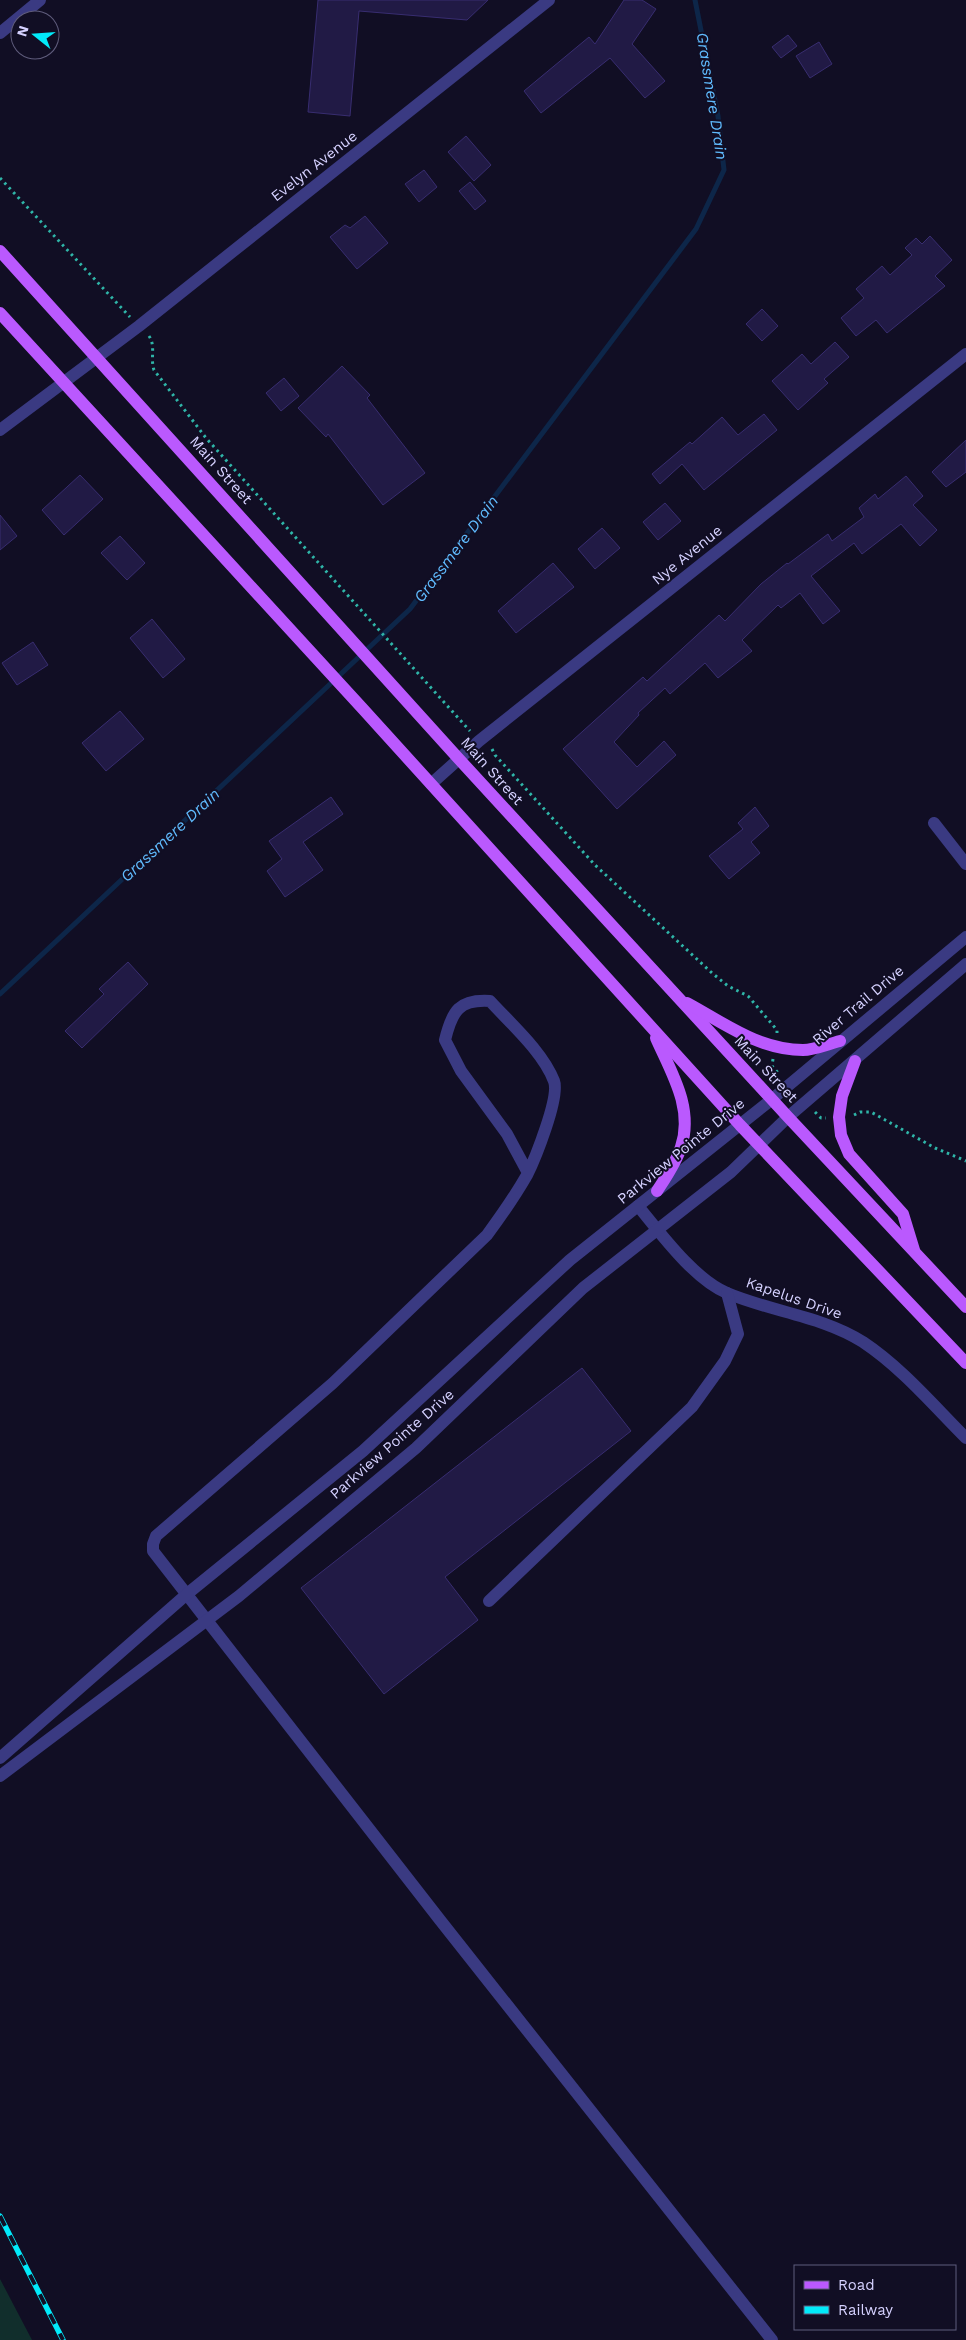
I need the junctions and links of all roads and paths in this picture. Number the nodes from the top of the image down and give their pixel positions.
1 (40, 0) edge
2 (549, 0) edge
3 (0, 33) edge
4 (0, 178) edge
5 (0, 251) edge
6 (0, 313) edge
7 (139, 326) junction
8 (966, 354) edge
9 (97, 357) junction
10 (63, 382) junction
11 (0, 430) edge
12 (479, 741) junction
13 (458, 758) junction
14 (431, 784) junction
15 (934, 823) dead end
16 (966, 864) edge
17 (966, 937) edge
18 (966, 964) edge
19 (678, 997) junction
20 (652, 1028) junction
21 (840, 1042) junction
22 (774, 1047) junction
23 (855, 1061) junction
24 (772, 1066) junction
25 (765, 1070) dead end
26 (789, 1084) junction
27 (771, 1100) junction
28 (806, 1102) junction
29 (788, 1117) junction
30 (839, 1117) junction
31 (740, 1125) junction
32 (759, 1146) junction
33 (966, 1161) edge
34 (528, 1173) junction
35 (657, 1191) junction
36 (638, 1206) junction
37 (658, 1231) junction
38 (915, 1254) junction
39 (726, 1293) junction
40 (966, 1307) edge
41 (966, 1363) edge
42 (966, 1438) edge
43 (188, 1594) junction
44 (489, 1601) dead end
45 (208, 1620) junction
46 (0, 1758) edge
47 (0, 1776) edge
48 (772, 2340) edge

1 - 3 street
2 - 7 street, Evelyn Avenue
4 - 7 path
5 - 9 main road, Main Street
6 - 10 main road
7 - 9 street, Evelyn Avenue
7 - 12 path
8 - 12 street, Nye Avenue
9 - 10 street, Evelyn Avenue
9 - 13 main road, Main Street
10 - 11 street, Evelyn Avenue
10 - 14 main road
12 - 13 street, Nye Avenue
12 - 22 path
13 - 14 street, Nye Avenue
13 - 19 main road, Main Street
14 - 20 main road
15 - 16 street
17 - 21 street, River Trail Drive
18 - 23 street
19 - 22 main road
19 - 27 main road, Main Street
20 - 31 main road
20 - 35 main road
21 - 22 main road
21 - 26 street, River Trail Drive
22 - 24 path
23 - 28 street
23 - 30 main road
24 - 25 path
24 - 26 path
26 - 27 street, River Trail Drive
27 - 29 main road, Main Street
27 - 31 street, Parkview Pointe Drive
28 - 29 street
28 - 30 path
29 - 32 street, Parkview Pointe Drive
29 - 38 main road, Main Street
30 - 33 path
30 - 38 main road
31 - 32 main road
31 - 35 street, Parkview Pointe Drive
32 - 37 street, Parkview Pointe Drive
32 - 41 main road
34 - 34 street
34 - 43 street
35 - 36 street, Parkview Pointe Drive
36 - 37 street, Kapelus Drive
36 - 43 street, Parkview Pointe Drive
37 - 39 street, Kapelus Drive
37 - 45 street, Parkview Pointe Drive
38 - 40 main road, Main Street
39 - 42 street, Kapelus Drive
39 - 44 street
43 - 45 street
43 - 46 street, Parkview Pointe Drive
45 - 47 street, Parkview Pointe Drive
45 - 48 street

